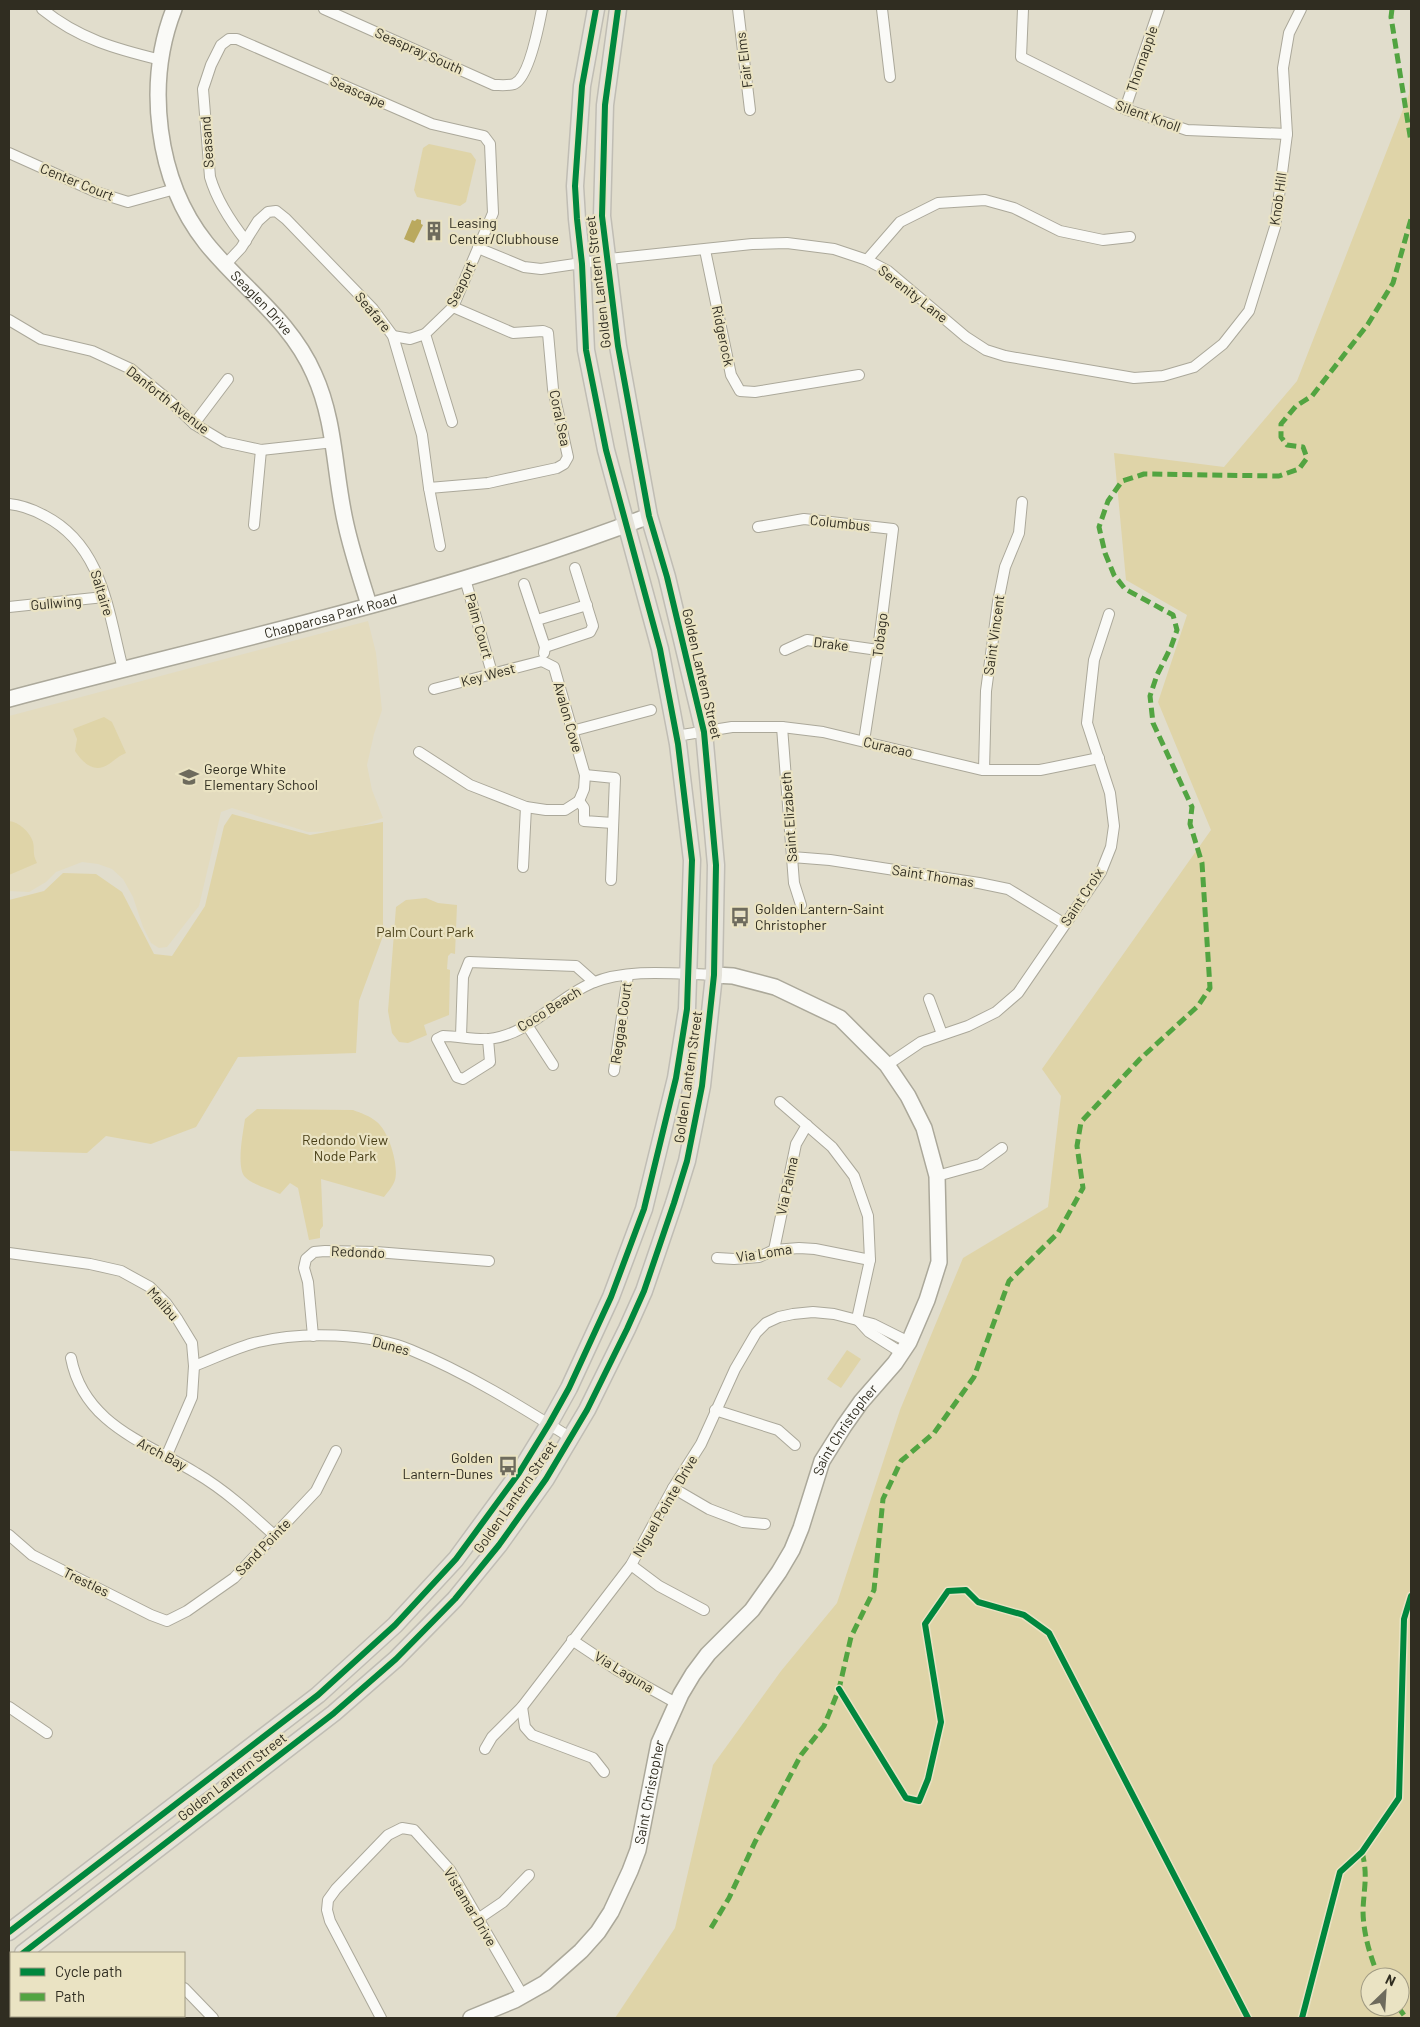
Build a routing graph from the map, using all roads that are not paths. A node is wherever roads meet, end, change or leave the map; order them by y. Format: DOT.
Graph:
graph roads {
  1 [pos="42,9"];
  2 [pos="174,9"];
  3 [pos="324,9"];
  4 [pos="542,9"];
  5 [pos="596,9"];
  6 [pos="618,9"];
  7 [pos="738,9"];
  8 [pos="882,9"];
  9 [pos="1023,9"];
  10 [pos="1159,9"];
  11 [pos="1301,9"];
  12 [pos="228,39"];
  13 [pos="161,60"];
  14 [pos="890,77"];
  15 [pos="1125,109"];
  16 [pos="750,110"];
  17 [pos="1286,134"];
  18 [pos="488,139"];
  19 [pos="9,153"];
  20 [pos="175,189"];
  21 [pos="1130,237"];
  22 [pos="246,241"];
  23 [pos="478,248"];
  24 [pos="705,250"];
  25 [pos="608,259"];
  26 [pos="867,260"];
  27 [pos="226,264"];
  28 [pos="582,264"];
  29 [pos="453,307"];
  30 [pos="9,320"];
  31 [pos="425,334"];
  32 [pos="393,336"];
  33 [pos="1194,366"];
  34 [pos="860,375"];
  35 [pos="228,379"];
  36 [pos="452,422"];
  37 [pos="194,424"];
  38 [pos="334,442"];
  39 [pos="261,450"];
  40 [pos="428,488"];
  41 [pos="1022,502"];
  42 [pos="9,504"];
  43 [pos="649,516"];
  44 [pos="254,525"];
  45 [pos="625,525"];
  46 [pos="758,527"];
  47 [pos="893,529"];
  48 [pos="440,546"];
  49 [pos="575,568"];
  50 [pos="465,579"];
  51 [pos="524,584"];
  52 [pos="104,597"];
  53 [pos="369,605"];
  54 [pos="586,605"];
  55 [pos="9,607"];
  56 [pos="1109,614"];
  57 [pos="537,620"];
  58 [pos="545,647"];
  59 [pos="785,650"];
  60 [pos="878,650"];
  61 [pos="542,661"];
  62 [pos="123,669"];
  63 [pos="492,673"];
  64 [pos="434,689"];
  65 [pos="9,699"];
  66 [pos="651,710"];
  67 [pos="782,728"];
  68 [pos="572,731"];
  69 [pos="704,732"];
  70 [pos="676,736"];
  71 [pos="864,741"];
  72 [pos="419,752"];
  73 [pos="1099,758"];
  74 [pos="984,770"];
  75 [pos="585,775"];
  76 [pos="579,801"];
  77 [pos="526,807"];
  78 [pos="613,823"];
  79 [pos="792,857"];
  80 [pos="523,867"];
  81 [pos="611,880"];
  82 [pos="801,905"];
  83 [pos="1065,924"];
  84 [pos="689,974"];
  85 [pos="628,975"];
  86 [pos="714,975"];
  87 [pos="594,982"];
  88 [pos="929,999"];
  89 [pos="526,1026"];
  90 [pos="942,1034"];
  91 [pos="461,1036"];
  92 [pos="488,1039"];
  93 [pos="553,1065"];
  94 [pos="887,1065"];
  95 [pos="614,1071"];
  96 [pos="780,1102"];
  97 [pos="807,1125"];
  98 [pos="1002,1148"];
  99 [pos="937,1176"];
  100 [pos="774,1250"];
  101 [pos="9,1253"];
  102 [pos="717,1258"];
  103 [pos="870,1260"];
  104 [pos="490,1261"];
  105 [pos="857,1319"];
  106 [pos="313,1336"];
  107 [pos="906,1348"];
  108 [pos="71,1358"];
  109 [pos="194,1366"];
  110 [pos="715,1410"];
  111 [pos="549,1424"];
  112 [pos="571,1438"];
  113 [pos="795,1445"];
  114 [pos="336,1451"];
  115 [pos="166,1457"];
  116 [pos="673,1488"];
  117 [pos="765,1524"];
  118 [pos="274,1535"];
  119 [pos="9,1536"];
  120 [pos="631,1565"];
  121 [pos="704,1610"];
  122 [pos="167,1621"];
  123 [pos="572,1640"];
  124 [pos="676,1704"];
  125 [pos="9,1707"];
  126 [pos="522,1707"];
  127 [pos="47,1733"];
  128 [pos="485,1749"];
  129 [pos="604,1772"];
  130 [pos="529,1876"];
  131 [pos="478,1919"];
  132 [pos="9,1932"];
  133 [pos="24,1952"];
  134 [pos="185,1989"];
  135 [pos="523,1996"];
  136 [pos="213,2018"];
  137 [pos="381,2018"];
  138 [pos="471,2018"];
  1 -- 13 [label="street"];
  2 -- 13 [label="street, Seaglen Drive"];
  3 -- 4 [label="street, Seaspray South"];
  5 -- 28 [label="main road, Golden Lantern Street"];
  6 -- 25 [label="main road, Golden Lantern Street"];
  7 -- 16 [label="street, Fair Elms"];
  8 -- 14 [label="street"];
  9 -- 15 [label="street, Silent Knoll"];
  10 -- 15 [label="street, Thornapple"];
  11 -- 17 [label="street, Knob Hill"];
  12 -- 18 [label="street, Seascape"];
  12 -- 22 [label="street, Seasand"];
  13 -- 20 [label="street, Seaglen Drive"];
  15 -- 17 [label="street, Silent Knoll"];
  17 -- 33 [label="street, Knob Hill"];
  18 -- 23 [label="street, Seaport"];
  19 -- 20 [label="street, Center Court"];
  20 -- 27 [label="street, Seaglen Drive"];
  21 -- 26 [label="street"];
  22 -- 27 [label="street, Seafare"];
  22 -- 32 [label="street, Seafare"];
  23 -- 28 [label="street, Serenity Lane"];
  23 -- 29 [label="street, Seaport"];
  24 -- 25 [label="street, Serenity Lane"];
  24 -- 26 [label="street, Serenity Lane"];
  24 -- 34 [label="street, Ridgerock"];
  25 -- 28 [label="street, Serenity Lane"];
  25 -- 43 [label="main road, Golden Lantern Street"];
  26 -- 33 [label="street, Serenity Lane"];
  27 -- 38 [label="street, Seaglen Drive"];
  28 -- 45 [label="main road, Golden Lantern Street"];
  29 -- 31 [label="street, Seaport"];
  29 -- 40 [label="street, Coral Sea"];
  30 -- 37 [label="street, Danforth Avenue"];
  31 -- 32 [label="street"];
  31 -- 36 [label="street"];
  32 -- 40 [label="street, Seafare"];
  35 -- 37 [label="street"];
  37 -- 39 [label="street, Danforth Avenue"];
  38 -- 39 [label="street, Danforth Avenue"];
  38 -- 53 [label="street, Seaglen Drive"];
  39 -- 44 [label="street"];
  40 -- 48 [label="street, Seafare"];
  41 -- 74 [label="street, Saint Vincent"];
  42 -- 52 [label="street, Saltaire"];
  43 -- 45 [label="street, Chapparosa Park Road"];
  43 -- 69 [label="main road, Golden Lantern Street"];
  45 -- 50 [label="street, Chapparosa Park Road"];
  45 -- 70 [label="main road, Golden Lantern Street"];
  46 -- 47 [label="street, Columbus"];
  47 -- 60 [label="street, Tobago"];
  49 -- 54 [label="street"];
  50 -- 53 [label="street, Chapparosa Park Road"];
  50 -- 63 [label="street, Palm Court"];
  51 -- 57 [label="street"];
  52 -- 55 [label="street, Gullwing"];
  52 -- 62 [label="street, Saltaire"];
  53 -- 62 [label="street, Chapparosa Park Road"];
  54 -- 57 [label="street"];
  54 -- 58 [label="street"];
  56 -- 73 [label="street, Saint Croix"];
  57 -- 58 [label="street"];
  58 -- 61 [label="street"];
  59 -- 60 [label="street, Drake"];
  60 -- 71 [label="street, Tobago"];
  61 -- 63 [label="street, Key West"];
  61 -- 68 [label="street, Avalon Cove"];
  62 -- 65 [label="street, Chapparosa Park Road"];
  63 -- 64 [label="street, Key West"];
  66 -- 68 [label="street"];
  67 -- 69 [label="street, Curacao"];
  67 -- 71 [label="street, Curacao"];
  67 -- 79 [label="street, Saint Elizabeth"];
  68 -- 75 [label="street, Avalon Cove"];
  69 -- 70 [label="street, Curacao"];
  69 -- 86 [label="main road, Golden Lantern Street"];
  70 -- 84 [label="main road, Golden Lantern Street"];
  71 -- 74 [label="street, Curacao"];
  72 -- 77 [label="street"];
  73 -- 74 [label="street, Curacao"];
  73 -- 83 [label="street, Saint Croix"];
  75 -- 76 [label="street, Avalon Cove"];
  75 -- 78 [label="street"];
  76 -- 77 [label="street"];
  76 -- 78 [label="street"];
  77 -- 80 [label="street"];
  78 -- 81 [label="street"];
  79 -- 82 [label="street, Saint Elizabeth"];
  79 -- 83 [label="street, Saint Thomas"];
  83 -- 90 [label="street, Saint Croix"];
  84 -- 85 [label="street, Saint Christopher"];
  84 -- 86 [label="street, Saint Christopher"];
  84 -- 111 [label="main road, Golden Lantern Street"];
  85 -- 87 [label="street, Saint Christopher"];
  85 -- 95 [label="street, Reggae Court"];
  86 -- 94 [label="street, Saint Christopher"];
  86 -- 112 [label="main road, Golden Lantern Street"];
  87 -- 89 [label="street, Coco Beach"];
  87 -- 91 [label="street"];
  88 -- 90 [label="street"];
  89 -- 92 [label="street, Coco Beach"];
  89 -- 93 [label="street"];
  90 -- 94 [label="street, Saint Croix"];
  91 -- 92 [label="street, Coco Beach"];
  91 -- 92 [label="street, Coco Beach"];
  94 -- 99 [label="street, Saint Christopher"];
  96 -- 97 [label="street"];
  97 -- 100 [label="street, Via Palma"];
  97 -- 103 [label="street"];
  98 -- 99 [label="street"];
  99 -- 107 [label="street, Saint Christopher"];
  100 -- 102 [label="street, Via Loma"];
  100 -- 103 [label="street, Via Loma"];
  101 -- 109 [label="street, Malibu"];
  103 -- 105 [label="street"];
  104 -- 106 [label="street, Redondo"];
  105 -- 107 [label="street"];
  105 -- 110 [label="street, Niguel Pointe Drive"];
  106 -- 109 [label="street, Dunes"];
  106 -- 111 [label="street, Dunes"];
  107 -- 124 [label="street, Saint Christopher"];
  108 -- 115 [label="street, Arch Bay"];
  109 -- 115 [label="street, Malibu"];
  110 -- 113 [label="street"];
  110 -- 116 [label="street, Niguel Pointe Drive"];
  111 -- 112 [label="street, Dunes"];
  111 -- 132 [label="main road, Golden Lantern Street"];
  112 -- 133 [label="main road, Golden Lantern Street"];
  114 -- 118 [label="street, Sand Pointe"];
  115 -- 118 [label="street, Arch Bay"];
  116 -- 117 [label="street"];
  116 -- 120 [label="street, Niguel Pointe Drive"];
  118 -- 122 [label="street, Sand Pointe"];
  119 -- 122 [label="street, Trestles"];
  120 -- 121 [label="street"];
  120 -- 123 [label="street, Niguel Pointe Drive"];
  123 -- 124 [label="street, Via Laguna"];
  123 -- 126 [label="street, Niguel Pointe Drive"];
  124 -- 135 [label="street, Saint Christopher"];
  125 -- 127 [label="street"];
  126 -- 128 [label="street, Niguel Pointe Drive"];
  126 -- 129 [label="street"];
  130 -- 131 [label="street"];
  131 -- 135 [label="street, Vistamar Drive"];
  131 -- 137 [label="street, Vistamar Drive"];
  134 -- 136 [label="street"];
  135 -- 138 [label="street, Saint Christopher"];
}
